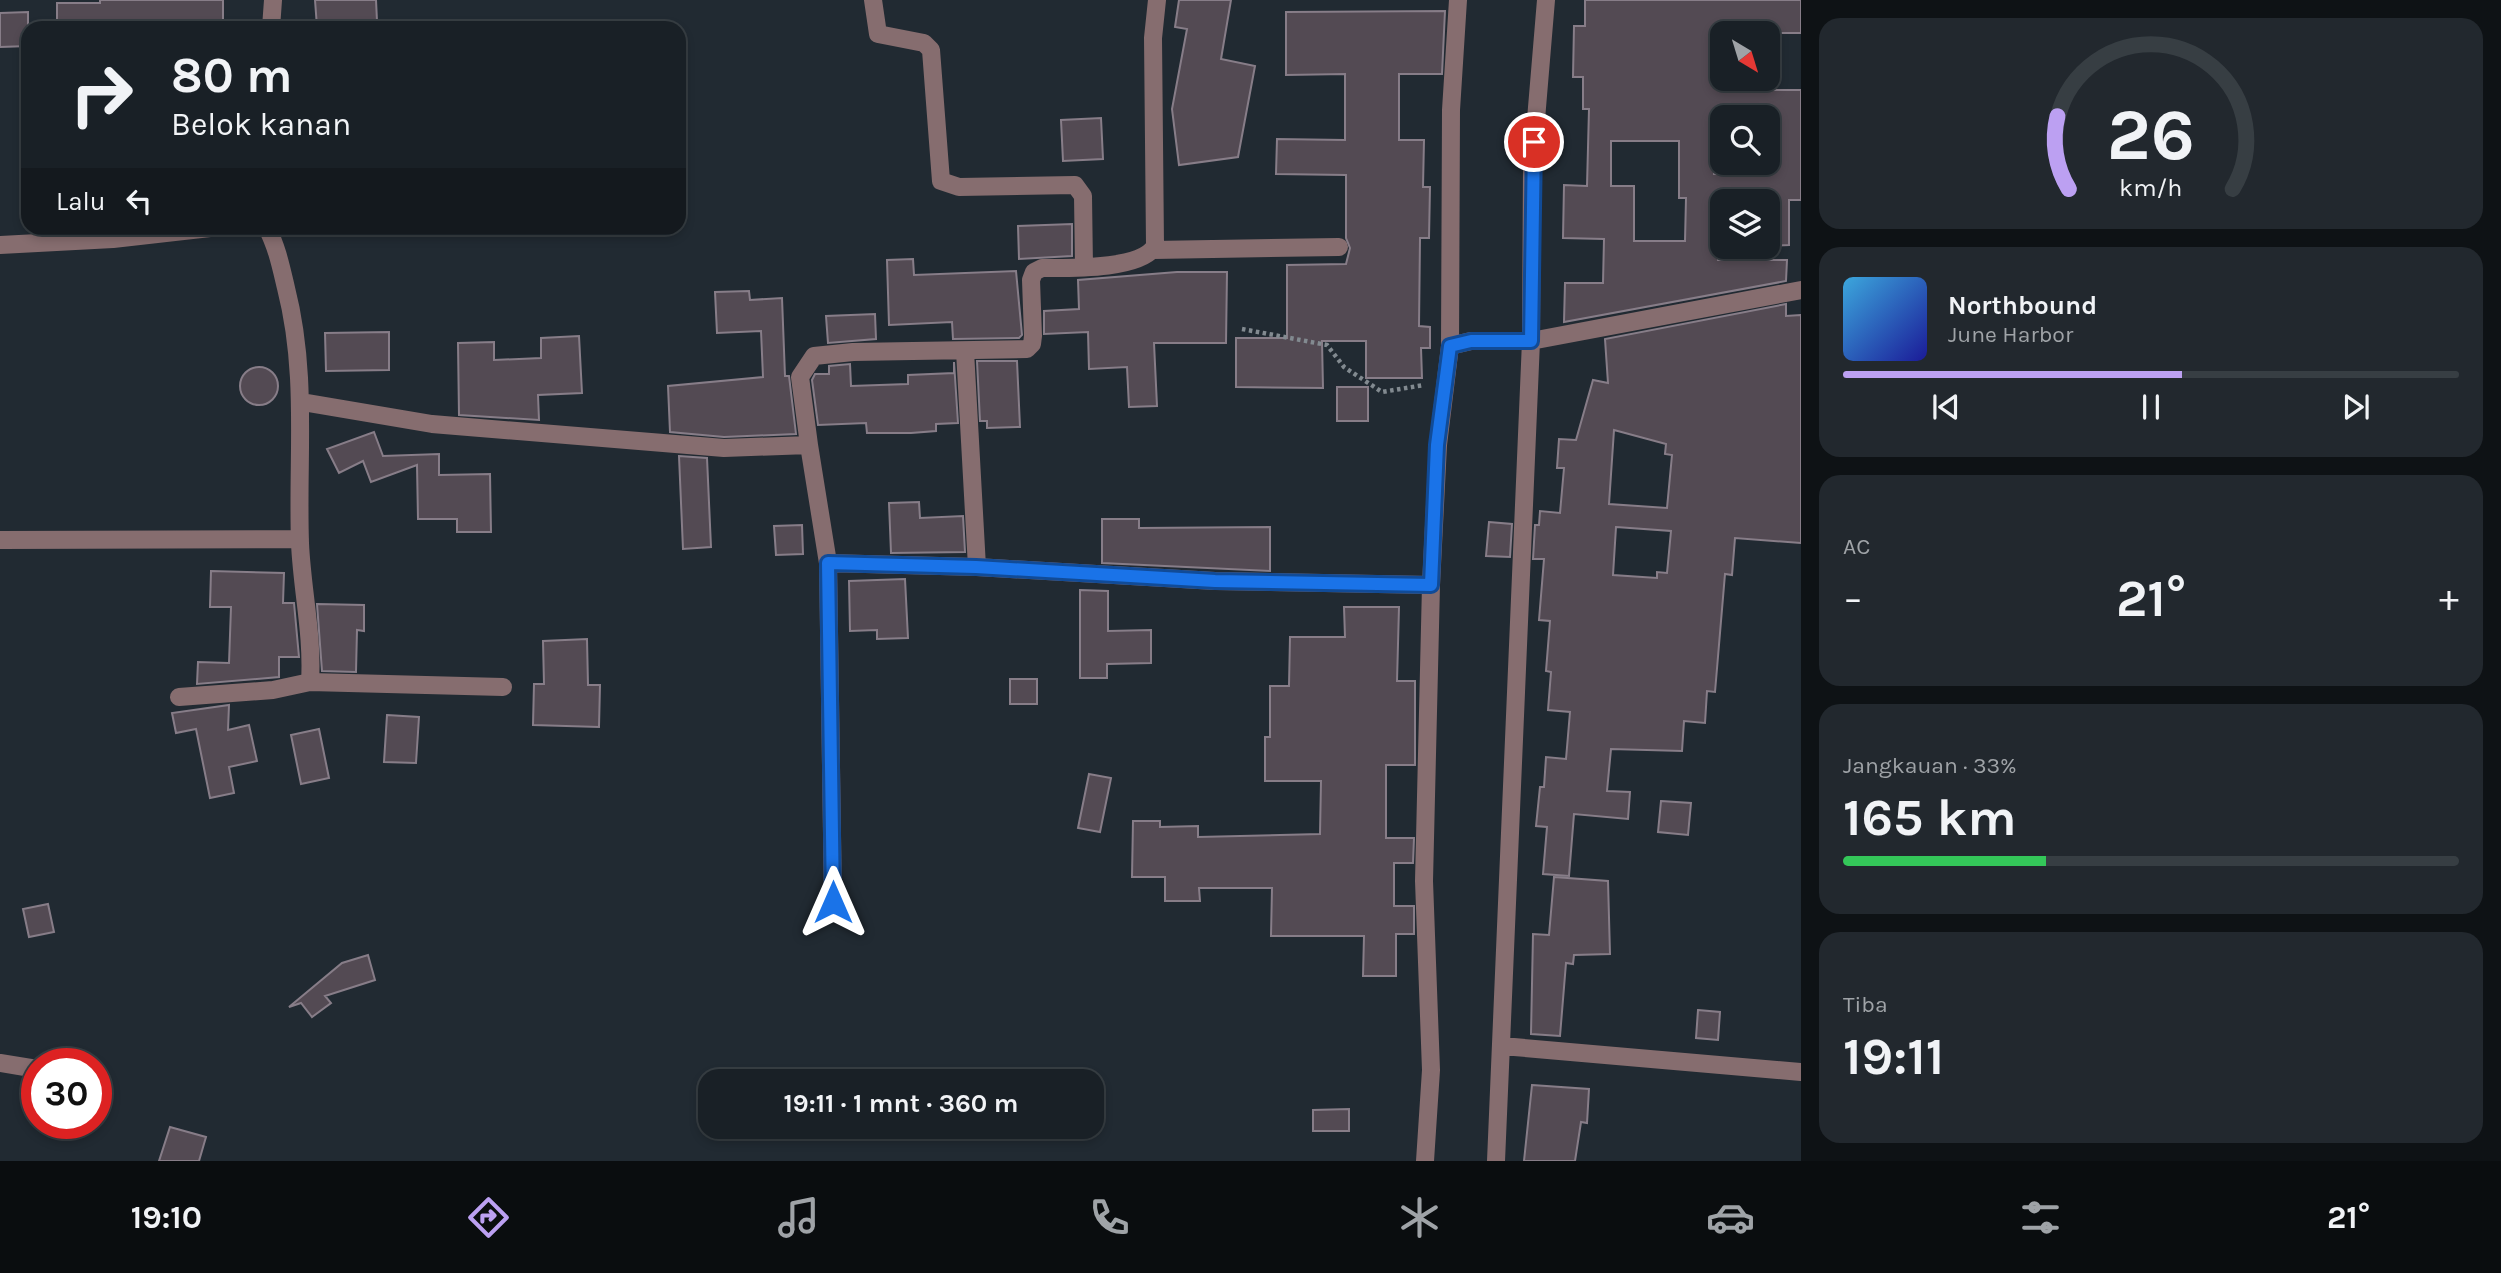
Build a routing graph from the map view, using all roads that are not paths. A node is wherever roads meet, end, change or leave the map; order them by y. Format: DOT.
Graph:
graph roads {
  1 [pos="273,0"];
  2 [pos="873,0"];
  3 [pos="1157,0"];
  4 [pos="1458,0"];
  5 [pos="1546,0"];
  6 [pos="272,21"];
  7 [pos="148,235"];
  8 [pos="271,235"];
  9 [pos="0,245"];
  10 [pos="1339,247"];
  11 [pos="1153,250"];
  12 [pos="1084,267"];
  13 [pos="1801,290"];
  14 [pos="1526,341"];
  15 [pos="1450,346"];
  16 [pos="965,351"];
  17 [pos="302,402"];
  18 [pos="809,445"];
  19 [pos="300,539"];
  20 [pos="0,540"];
  21 [pos="828,563"];
  22 [pos="976,567"];
  23 [pos="1431,585"];
  24 [pos="310,682"];
  25 [pos="503,687"];
  26 [pos="178,697"];
  27 [pos="833,902"];
  28 [pos="1503,1046"];
  29 [pos="0,1063"];
  30 [pos="21,1066"];
  31 [pos="1801,1072"];
  32 [pos="1425,1161"];
  33 [pos="1496,1161"];
  1 -- 6 [label="street"];
  2 -- 12 [label="street"];
  3 -- 11 [label="street"];
  4 -- 15 [label="street"];
  5 -- 14 [label="street"];
  7 -- 9 [label="street"];
  8 -- 17 [label="street"];
  10 -- 11 [label="street"];
  11 -- 12 [label="street"];
  12 -- 16 [label="street"];
  13 -- 14 [label="street"];
  14 -- 15 [label="street"];
  14 -- 28 [label="street"];
  15 -- 23 [label="street"];
  16 -- 18 [label="street"];
  16 -- 22 [label="street"];
  17 -- 18 [label="street"];
  17 -- 19 [label="street"];
  18 -- 21 [label="street"];
  19 -- 20 [label="street"];
  19 -- 24 [label="street"];
  21 -- 22 [label="street"];
  21 -- 27 [label="street"];
  22 -- 23 [label="street"];
  23 -- 32 [label="street"];
  24 -- 25 [label="street"];
  24 -- 26 [label="street"];
  28 -- 31 [label="street"];
  28 -- 33 [label="street"];
  29 -- 30 [label="street"];
}
